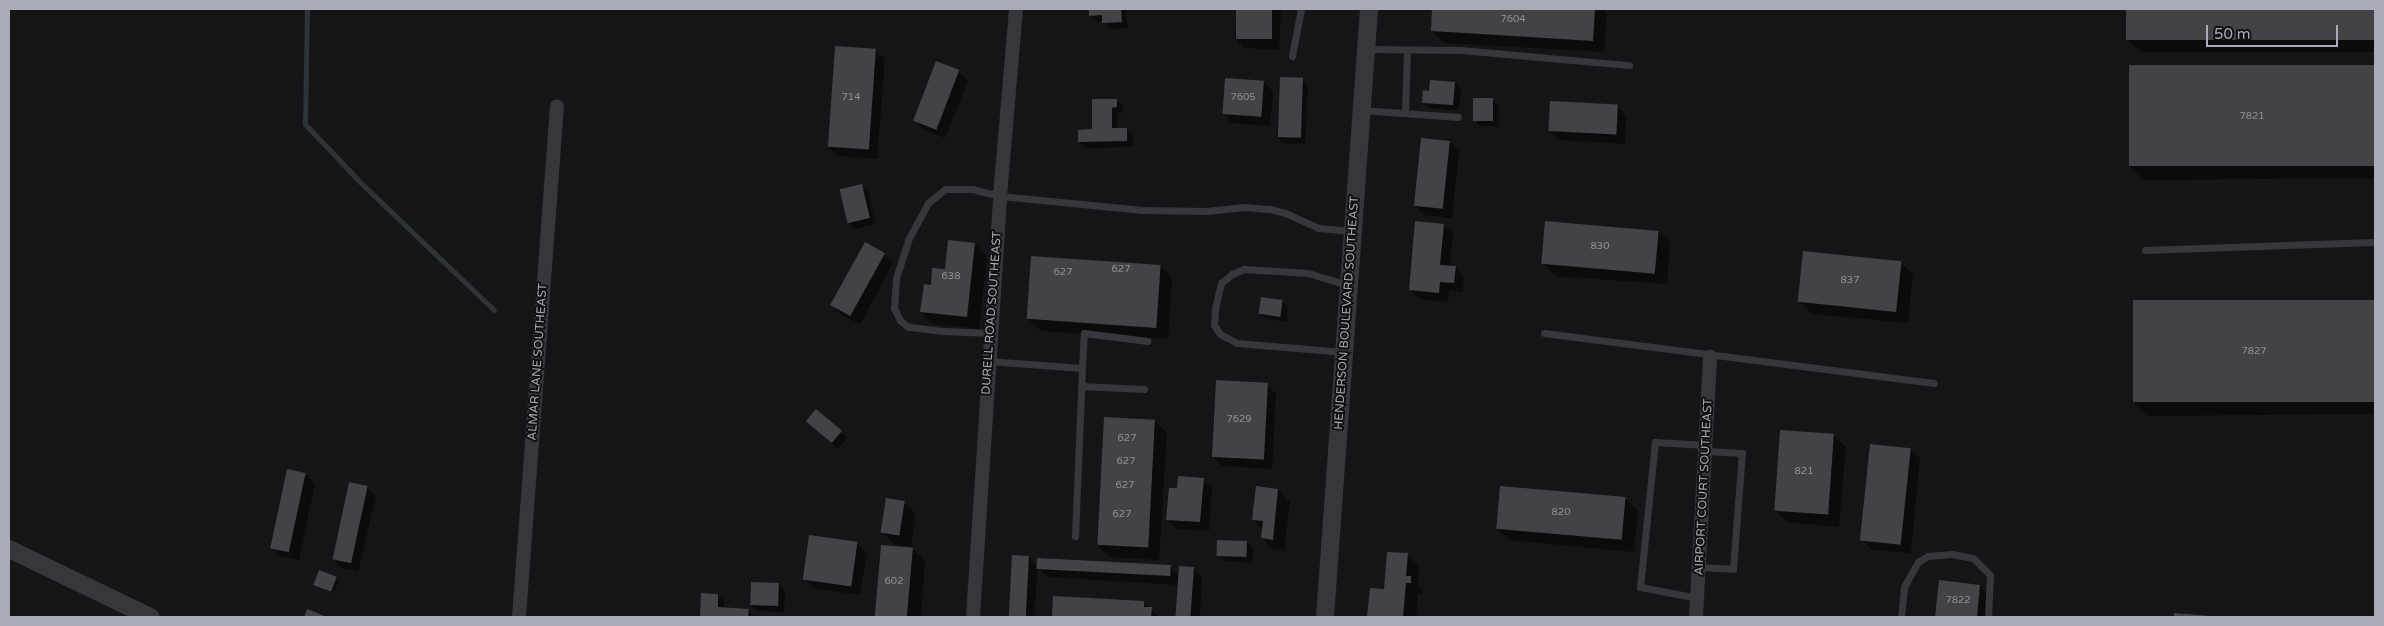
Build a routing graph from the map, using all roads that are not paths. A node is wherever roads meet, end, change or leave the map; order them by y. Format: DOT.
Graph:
graph roads {
  1 [pos="1016,9"];
  2 [pos="1301,9"];
  3 [pos="1369,9"];
  4 [pos="1366,50"];
  5 [pos="1407,50"];
  6 [pos="1292,56"];
  7 [pos="1629,65"];
  8 [pos="558,106"];
  9 [pos="1362,110"];
  10 [pos="1405,113"];
  11 [pos="1458,117"];
  12 [pos="1000,196"];
  13 [pos="1353,231"];
  14 [pos="2375,242"];
  15 [pos="2145,250"];
  16 [pos="1348,285"];
  17 [pos="991,333"];
  18 [pos="1544,334"];
  19 [pos="1147,341"];
  20 [pos="1344,352"];
  21 [pos="1710,356"];
  22 [pos="989,361"];
  23 [pos="1082,368"];
  24 [pos="1934,383"];
  25 [pos="1081,386"];
  26 [pos="1144,389"];
  27 [pos="1706,448"];
  28 [pos="1075,536"];
  29 [pos="9,550"];
  30 [pos="1699,567"];
  31 [pos="1698,598"];
  32 [pos="150,617"];
  33 [pos="519,617"];
  34 [pos="973,617"];
  35 [pos="1325,617"];
  36 [pos="1696,617"];
  37 [pos="1901,617"];
  38 [pos="1988,617"];
  1 -- 12 [label="street, DURELL ROAD SOUTHEAST"];
  2 -- 6 [label="lane"];
  3 -- 4 [label="street, HENDERSON BOULEVARD SOUTHEAST"];
  4 -- 5 [label="lane"];
  4 -- 9 [label="street, HENDERSON BOULEVARD SOUTHEAST"];
  5 -- 7 [label="lane"];
  5 -- 10 [label="lane"];
  8 -- 33 [label="street, ALMAR LANE SOUTHEAST"];
  9 -- 10 [label="lane"];
  9 -- 13 [label="street, HENDERSON BOULEVARD SOUTHEAST"];
  10 -- 11 [label="lane"];
  12 -- 13 [label="lane"];
  12 -- 17 [label="street, DURELL ROAD SOUTHEAST"];
  12 -- 17 [label="lane"];
  13 -- 16 [label="street, HENDERSON BOULEVARD SOUTHEAST"];
  14 -- 15 [label="lane"];
  16 -- 20 [label="street, HENDERSON BOULEVARD SOUTHEAST"];
  16 -- 20 [label="lane"];
  17 -- 22 [label="street, DURELL ROAD SOUTHEAST"];
  18 -- 21 [label="lane"];
  19 -- 23 [label="lane"];
  20 -- 35 [label="street, HENDERSON BOULEVARD SOUTHEAST"];
  21 -- 24 [label="lane"];
  21 -- 27 [label="street, AIRPORT COURT SOUTHEAST"];
  22 -- 23 [label="lane"];
  22 -- 34 [label="street, DURELL ROAD SOUTHEAST"];
  23 -- 25 [label="lane"];
  25 -- 26 [label="lane"];
  25 -- 28 [label="lane"];
  27 -- 30 [label="street, AIRPORT COURT SOUTHEAST"];
  27 -- 30 [label="lane"];
  27 -- 31 [label="lane"];
  29 -- 32 [label="street"];
  30 -- 31 [label="street, AIRPORT COURT SOUTHEAST"];
  31 -- 36 [label="street, AIRPORT COURT SOUTHEAST"];
  37 -- 38 [label="lane"];
}
